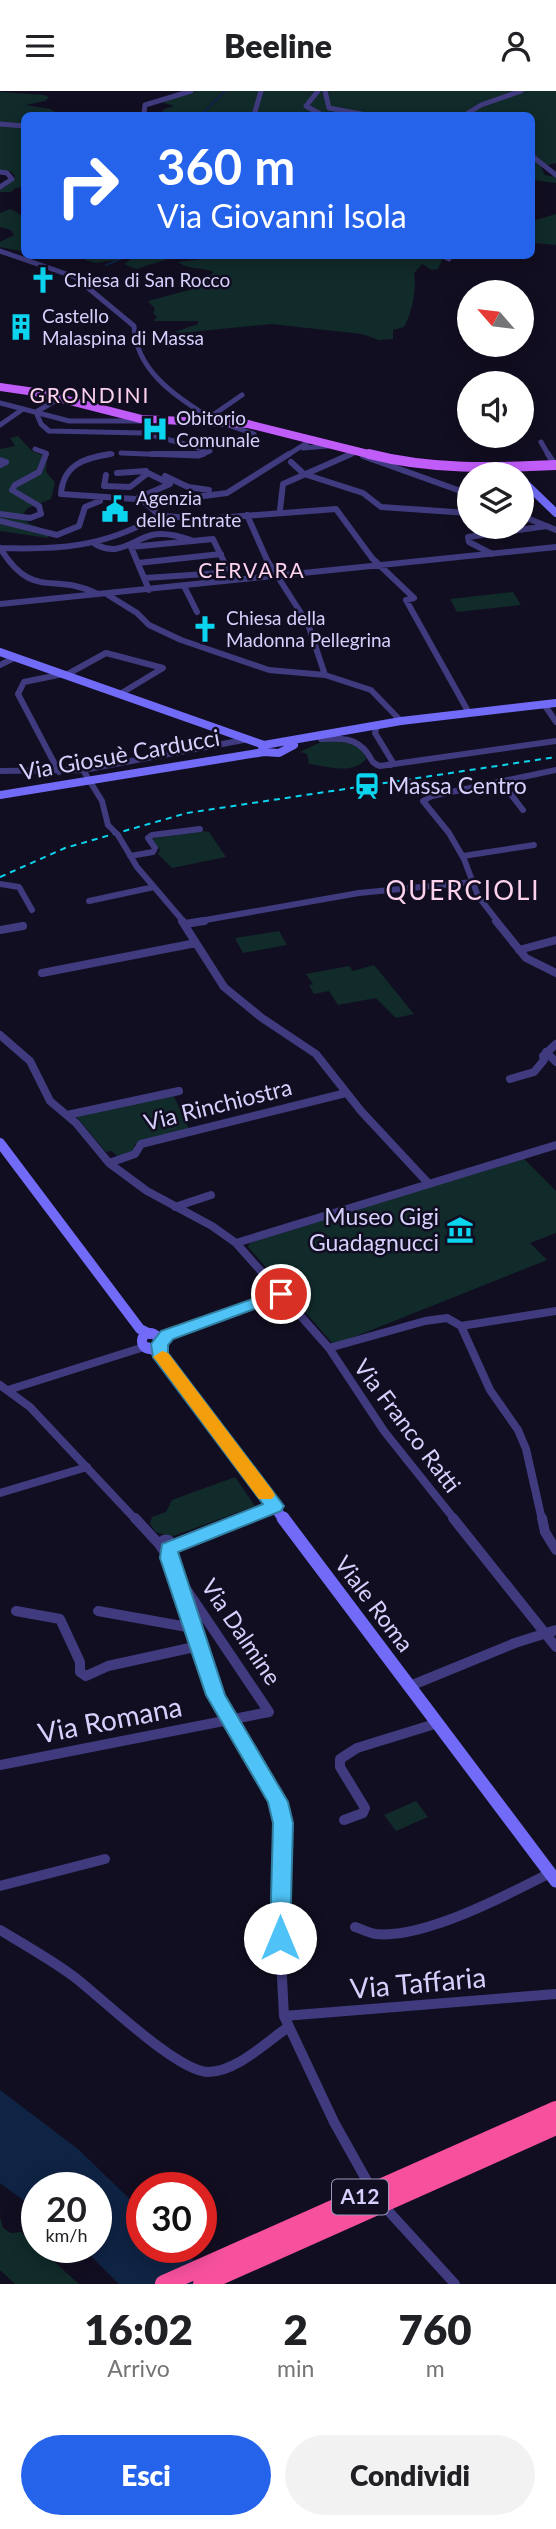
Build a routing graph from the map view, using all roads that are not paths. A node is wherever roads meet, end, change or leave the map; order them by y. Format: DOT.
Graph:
graph roads {
  1 [pos="191,91"];
  2 [pos="261,91"];
  3 [pos="317,91"];
  4 [pos="326,91"];
  5 [pos="522,91"];
  6 [pos="144,112"];
  7 [pos="255,112"];
  8 [pos="314,112"];
  9 [pos="350,112"];
  10 [pos="468,112"];
  11 [pos="0,124"];
  12 [pos="21,126"];
  13 [pos="535,158"];
  14 [pos="0,172"];
  15 [pos="556,175"];
  16 [pos="0,187"];
  17 [pos="0,251"];
  18 [pos="21,259"];
  19 [pos="21,259"];
  20 [pos="0,387"];
  21 [pos="242,395"];
  22 [pos="60,398"];
  23 [pos="0,403"];
  24 [pos="23,409"];
  25 [pos="36,412"];
  26 [pos="123,419"];
  27 [pos="215,419"];
  28 [pos="0,425"];
  29 [pos="292,433"];
  30 [pos="254,434"];
  31 [pos="314,439"];
  32 [pos="541,442"];
  33 [pos="301,446"];
  34 [pos="336,446"];
  35 [pos="35,449"];
  36 [pos="121,453"];
  37 [pos="358,453"];
  38 [pos="112,454"];
  39 [pos="281,459"];
  40 [pos="291,462"];
  41 [pos="397,464"];
  42 [pos="555,465"];
  43 [pos="457,468"];
  44 [pos="534,468"];
  45 [pos="117,473"];
  46 [pos="148,473"];
  47 [pos="304,474"];
  48 [pos="106,475"];
  49 [pos="105,485"];
  50 [pos="457,489"];
  51 [pos="534,490"];
  52 [pos="140,498"];
  53 [pos="552,504"];
  54 [pos="280,509"];
  55 [pos="457,512"];
  56 [pos="556,513"];
  57 [pos="0,515"];
  58 [pos="247,515"];
  59 [pos="158,516"];
  60 [pos="0,521"];
  61 [pos="534,521"];
  62 [pos="547,526"];
  63 [pos="556,530"];
  64 [pos="95,544"];
  65 [pos="131,547"];
  66 [pos="556,547"];
  67 [pos="0,548"];
  68 [pos="221,554"];
  69 [pos="492,554"];
  70 [pos="138,563"];
  71 [pos="381,567"];
  72 [pos="221,573"];
  73 [pos="277,577"];
  74 [pos="145,578"];
  75 [pos="226,582"];
  76 [pos="184,586"];
  77 [pos="149,590"];
  78 [pos="102,594"];
  79 [pos="0,604"];
  80 [pos="197,613"];
  81 [pos="0,652"];
  82 [pos="16,657"];
  83 [pos="0,665"];
  84 [pos="65,674"];
  85 [pos="325,674"];
  86 [pos="120,694"];
  87 [pos="556,703"];
  88 [pos="544,704"];
  89 [pos="469,713"];
  90 [pos="401,721"];
  91 [pos="556,722"];
  92 [pos="377,725"];
  93 [pos="326,735"];
  94 [pos="249,739"];
  95 [pos="556,741"];
  96 [pos="264,749"];
  97 [pos="391,765"];
  98 [pos="83,770"];
  99 [pos="556,770"];
  100 [pos="0,771"];
  101 [pos="59,772"];
  102 [pos="90,780"];
  103 [pos="502,783"];
  104 [pos="0,795"];
  105 [pos="523,810"];
  106 [pos="200,829"];
  107 [pos="534,845"];
  108 [pos="130,856"];
  109 [pos="463,856"];
  110 [pos="473,882"];
  111 [pos="0,884"];
  112 [pos="154,887"];
  113 [pos="89,901"];
  114 [pos="32,910"];
  115 [pos="185,923"];
  116 [pos="23,926"];
  117 [pos="0,930"];
  118 [pos="556,940"];
  119 [pos="196,943"];
  120 [pos="519,950"];
  121 [pos="43,972"];
  122 [pos="556,973"];
  123 [pos="0,1035"];
  124 [pos="556,1044"];
  125 [pos="547,1052"];
  126 [pos="556,1062"];
  127 [pos="510,1079"];
  128 [pos="179,1090"];
  129 [pos="345,1093"];
  130 [pos="67,1115"];
  131 [pos="0,1143"];
  132 [pos="556,1145"];
  133 [pos="109,1163"];
  134 [pos="429,1184"];
  135 [pos="211,1195"];
  136 [pos="175,1207"];
  137 [pos="236,1243"];
  138 [pos="281,1294"];
  139 [pos="556,1311"];
  140 [pos="461,1326"];
  141 [pos="150,1341"];
  142 [pos="329,1348"];
  143 [pos="4,1387"];
  144 [pos="87,1467"];
  145 [pos="0,1493"];
  146 [pos="275,1506"];
  147 [pos="167,1547"];
  148 [pos="556,1550"];
  149 [pos="177,1576"];
  150 [pos="16,1611"];
  151 [pos="98,1611"];
  152 [pos="193,1628"];
  153 [pos="556,1630"];
  154 [pos="545,1634"];
  155 [pos="199,1646"];
  156 [pos="556,1647"];
  157 [pos="410,1686"];
  158 [pos="230,1720"];
  159 [pos="438,1723"];
  160 [pos="0,1765"];
  161 [pos="344,1820"];
  162 [pos="106,1859"];
  163 [pos="553,1877"];
  164 [pos="0,1886"];
  165 [pos="355,1927"];
  166 [pos="0,1930"];
  167 [pos="556,1994"];
  168 [pos="285,2022"];
  169 [pos="556,2110"];
  170 [pos="556,2126"];
  171 [pos="163,2284"];
  172 [pos="202,2284"];
  173 [pos="455,2284"];
  1 -- 6 [label="street"];
  2 -- 7 [label="street"];
  3 -- 8 [label="street"];
  4 -- 9 [label="street"];
  5 -- 10 [label="street"];
  11 -- 12 [label="street"];
  13 -- 15 [label="street"];
  14 -- 16 [label="street"];
  17 -- 18 [label="street"];
  19 -- 27 [label="street"];
  20 -- 22 [label="main road"];
  21 -- 27 [label="street"];
  22 -- 25 [label="street"];
  22 -- 26 [label="main road"];
  23 -- 24 [label="street"];
  24 -- 25 [label="street"];
  24 -- 28 [label="street"];
  25 -- 26 [label="street"];
  25 -- 36 [label="street"];
  26 -- 27 [label="main road"];
  27 -- 29 [label="main road"];
  27 -- 30 [label="street"];
  29 -- 31 [label="main road"];
  29 -- 33 [label="street"];
  31 -- 33 [label="street"];
  31 -- 34 [label="main road"];
  32 -- 42 [label="street"];
  33 -- 34 [label="street"];
  33 -- 39 [label="street"];
  34 -- 37 [label="main road"];
  35 -- 57 [label="street"];
  37 -- 41 [label="main road"];
  37 -- 47 [label="street"];
  38 -- 52 [label="street"];
  39 -- 46 [label="street"];
  39 -- 52 [label="street"];
  40 -- 47 [label="street"];
  41 -- 43 [label="main road"];
  41 -- 50 [label="street"];
  42 -- 44 [label="main road"];
  45 -- 46 [label="street"];
  46 -- 49 [label="street"];
  46 -- 49 [label="street"];
  46 -- 52 [label="street"];
  47 -- 54 [label="street"];
  47 -- 55 [label="street"];
  48 -- 49 [label="street"];
  49 -- 52 [label="street"];
  51 -- 53 [label="main road"];
  52 -- 59 [label="street"];
  52 -- 60 [label="street"];
  53 -- 56 [label="main road"];
  54 -- 58 [label="street"];
  54 -- 71 [label="street"];
  58 -- 59 [label="street"];
  58 -- 73 [label="street"];
  59 -- 64 [label="street"];
  61 -- 62 [label="street"];
  62 -- 63 [label="street"];
  62 -- 69 [label="street"];
  64 -- 65 [label="street"];
  64 -- 67 [label="street"];
  65 -- 68 [label="street"];
  65 -- 70 [label="street"];
  66 -- 69 [label="street"];
  67 -- 78 [label="street"];
  68 -- 70 [label="street"];
  68 -- 72 [label="street"];
  69 -- 71 [label="street"];
  70 -- 74 [label="street"];
  71 -- 73 [label="street"];
  71 -- 89 [label="street"];
  72 -- 74 [label="street"];
  72 -- 75 [label="street"];
  73 -- 75 [label="street"];
  73 -- 85 [label="street"];
  74 -- 77 [label="street"];
  75 -- 76 [label="street"];
  76 -- 77 [label="street"];
  76 -- 80 [label="street"];
  77 -- 78 [label="street"];
  78 -- 79 [label="street"];
  78 -- 85 [label="street"];
  81 -- 82 [label="main road"];
  82 -- 83 [label="street"];
  82 -- 84 [label="main road"];
  84 -- 86 [label="main road"];
  84 -- 86 [label="street"];
  84 -- 101 [label="street"];
  85 -- 90 [label="street"];
  86 -- 94 [label="main road"];
  87 -- 88 [label="main road"];
  88 -- 89 [label="main road"];
  88 -- 91 [label="street"];
  89 -- 90 [label="main road"];
  90 -- 92 [label="main road"];
  92 -- 93 [label="main road"];
  92 -- 97 [label="street"];
  93 -- 96 [label="main road, Via Giosuè Carducci"];
  93 -- 97 [label="street"];
  94 -- 96 [label="main road"];
  94 -- 98 [label="street"];
  95 -- 97 [label="street"];
  96 -- 102 [label="main road, Via Giosuè Carducci"];
  98 -- 101 [label="street"];
  98 -- 102 [label="street, Via Rinchiostra"];
  99 -- 103 [label="street"];
  100 -- 101 [label="street"];
  102 -- 104 [label="main road, Via Giosuè Carducci"];
  102 -- 108 [label="street, Via Rinchiostra, bridge"];
  103 -- 105 [label="street"];
  103 -- 109 [label="street"];
  106 -- 108 [label="street"];
  107 -- 109 [label="street"];
  108 -- 112 [label="street, Via Rinchiostra"];
  109 -- 110 [label="street"];
  110 -- 115 [label="street"];
  110 -- 120 [label="street"];
  111 -- 114 [label="street"];
  112 -- 113 [label="street"];
  112 -- 115 [label="street, Via Rinchiostra"];
  115 -- 119 [label="street, Via Rinchiostra"];
  116 -- 117 [label="street"];
  118 -- 120 [label="street"];
  119 -- 121 [label="street"];
  119 -- 129 [label="street, Via Rinchiostra"];
  120 -- 122 [label="street"];
  123 -- 130 [label="street, Via Franco Ratti"];
  124 -- 125 [label="street"];
  125 -- 126 [label="street"];
  125 -- 127 [label="street"];
  128 -- 130 [label="street"];
  129 -- 133 [label="street, Via Rinchiostra"];
  129 -- 134 [label="street, Via Rinchiostra"];
  130 -- 133 [label="street, Via Franco Ratti"];
  131 -- 141 [label="main road, Viale Roma"];
  132 -- 134 [label="street"];
  133 -- 136 [label="street, Via Franco Ratti"];
  134 -- 137 [label="street"];
  135 -- 136 [label="street"];
  136 -- 137 [label="street, Via Franco Ratti"];
  137 -- 138 [label="street, Via Franco Ratti"];
  138 -- 141 [label="street"];
  138 -- 142 [label="street, Via Franco Ratti"];
  139 -- 140 [label="street"];
  140 -- 142 [label="street"];
  140 -- 148 [label="street"];
  141 -- 143 [label="street"];
  141 -- 146 [label="main road, Viale Roma"];
  142 -- 154 [label="street, Via Franco Ratti"];
  143 -- 144 [label="street"];
  144 -- 145 [label="street"];
  144 -- 147 [label="street"];
  146 -- 147 [label="street"];
  146 -- 157 [label="main road, Viale Roma"];
  147 -- 149 [label="street"];
  149 -- 152 [label="street"];
  149 -- 158 [label="street, Via Dalmine"];
  150 -- 155 [label="street"];
  151 -- 152 [label="street"];
  152 -- 155 [label="street"];
  153 -- 154 [label="street"];
  154 -- 156 [label="street, Via Franco Ratti"];
  154 -- 157 [label="street"];
  155 -- 158 [label="street"];
  157 -- 159 [label="main road, Viale Roma"];
  158 -- 160 [label="street, Via Romana"];
  158 -- 168 [label="street"];
  159 -- 161 [label="street"];
  159 -- 163 [label="main road, Viale Roma"];
  162 -- 164 [label="street"];
  163 -- 165 [label="street"];
  166 -- 168 [label="street"];
  167 -- 168 [label="street, Via Taffaria"];
  168 -- 173 [label="street"];
  169 -- 171 [label="highway, A12, bridge"];
  170 -- 172 [label="highway, A12, bridge"];
}
